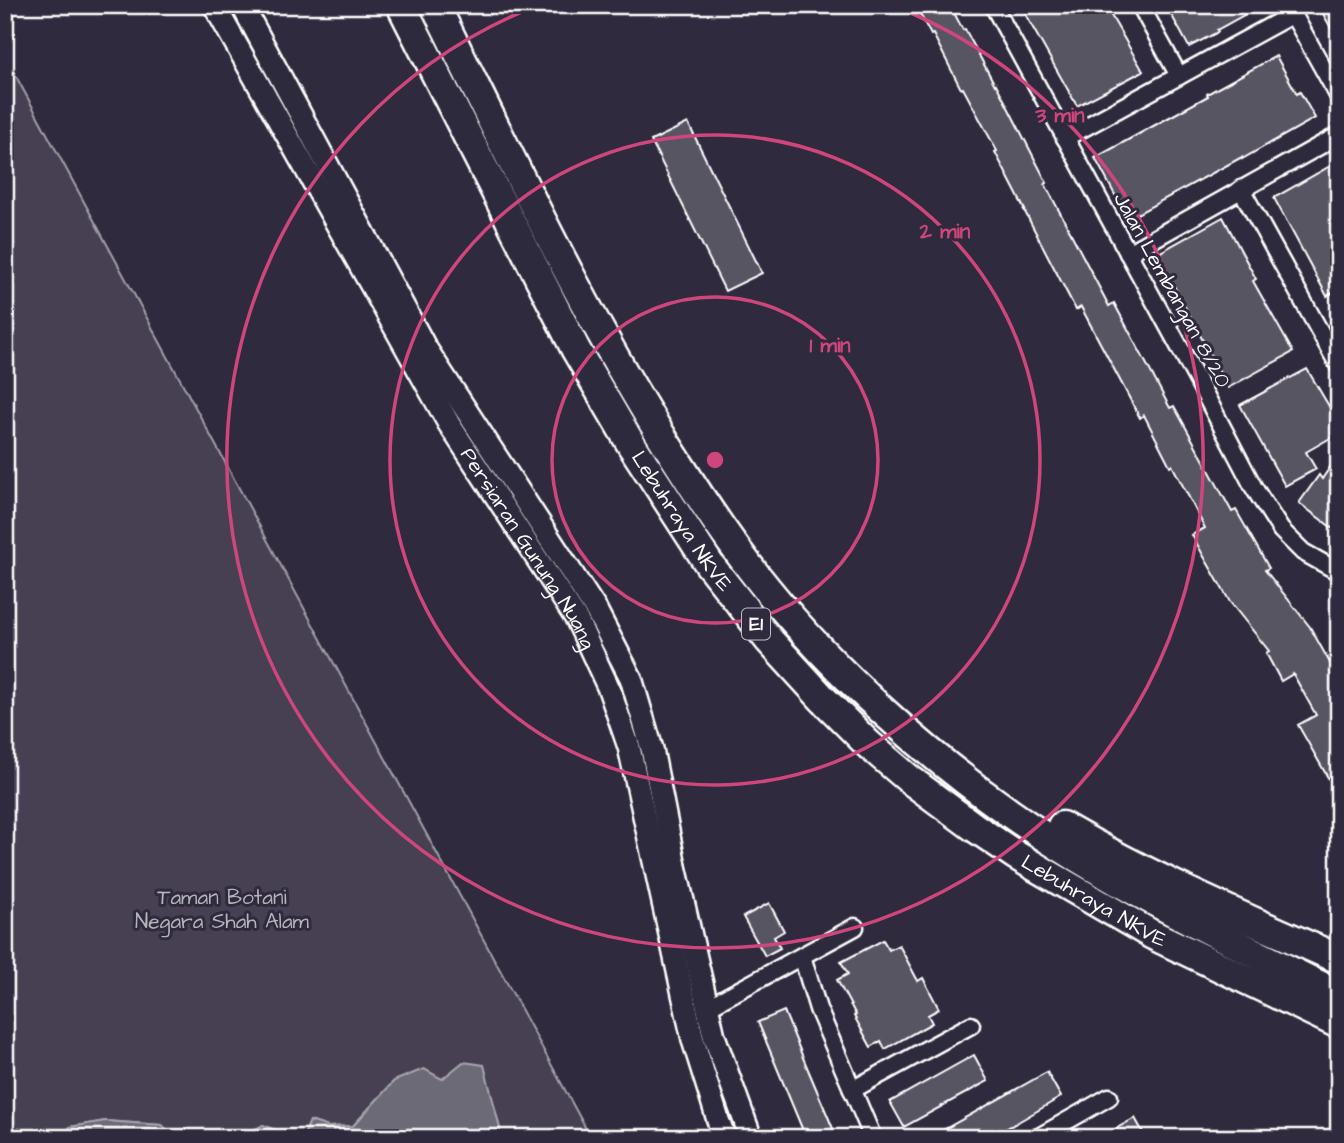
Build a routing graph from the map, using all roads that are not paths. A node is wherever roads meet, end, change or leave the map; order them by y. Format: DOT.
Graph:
graph roads {
  1 [pos="214,5"];
  2 [pos="242,5"];
  3 [pos="401,5"];
  4 [pos="435,5"];
  5 [pos="993,5"];
  6 [pos="1139,5"];
  7 [pos="1291,10"];
  8 [pos="1179,76"];
  9 [pos="1339,97"];
  10 [pos="1339,135"];
  11 [pos="1065,138"];
  12 [pos="1241,189"];
  13 [pos="1128,253"];
  14 [pos="1339,366"];
  15 [pos="1339,572"];
  16 [pos="870,700"];
  17 [pos="855,927"];
  18 [pos="802,956"];
  19 [pos="1339,959"];
  20 [pos="1339,995"];
  21 [pos="708,1007"];
  22 [pos="971,1025"];
  23 [pos="1339,1027"];
  24 [pos="852,1090"];
  25 [pos="1109,1097"];
  26 [pos="725,1138"];
  27 [pos="751,1138"];
  28 [pos="873,1138"];
  29 [pos="1037,1138"];
  1 -- 26 [label="street, Persiaran Gunung Nuang"];
  2 -- 21 [label="street, Persiaran Gunung Nuang"];
  3 -- 23 [label="highway, Lebuhraya NKVE / E1"];
  4 -- 16 [label="highway, Lebuhraya NKVE / E1"];
  5 -- 11 [label="street, Jalan Lembangan 8/20"];
  6 -- 8 [label="street"];
  7 -- 8 [label="street"];
  7 -- 9 [label="street"];
  8 -- 11 [label="street"];
  10 -- 12 [label="street"];
  11 -- 13 [label="street, Jalan Lembangan 8/20"];
  12 -- 13 [label="street"];
  12 -- 14 [label="street"];
  13 -- 15 [label="street, Jalan Lembangan 8/20"];
  16 -- 19 [label="highway"];
  16 -- 20 [label="highway, Lebuhraya NKVE / E1"];
  17 -- 18 [label="street"];
  18 -- 21 [label="street"];
  18 -- 24 [label="street"];
  21 -- 27 [label="street, Persiaran Gunung Nuang"];
  22 -- 24 [label="street"];
  24 -- 28 [label="street"];
  25 -- 29 [label="street"];
}
